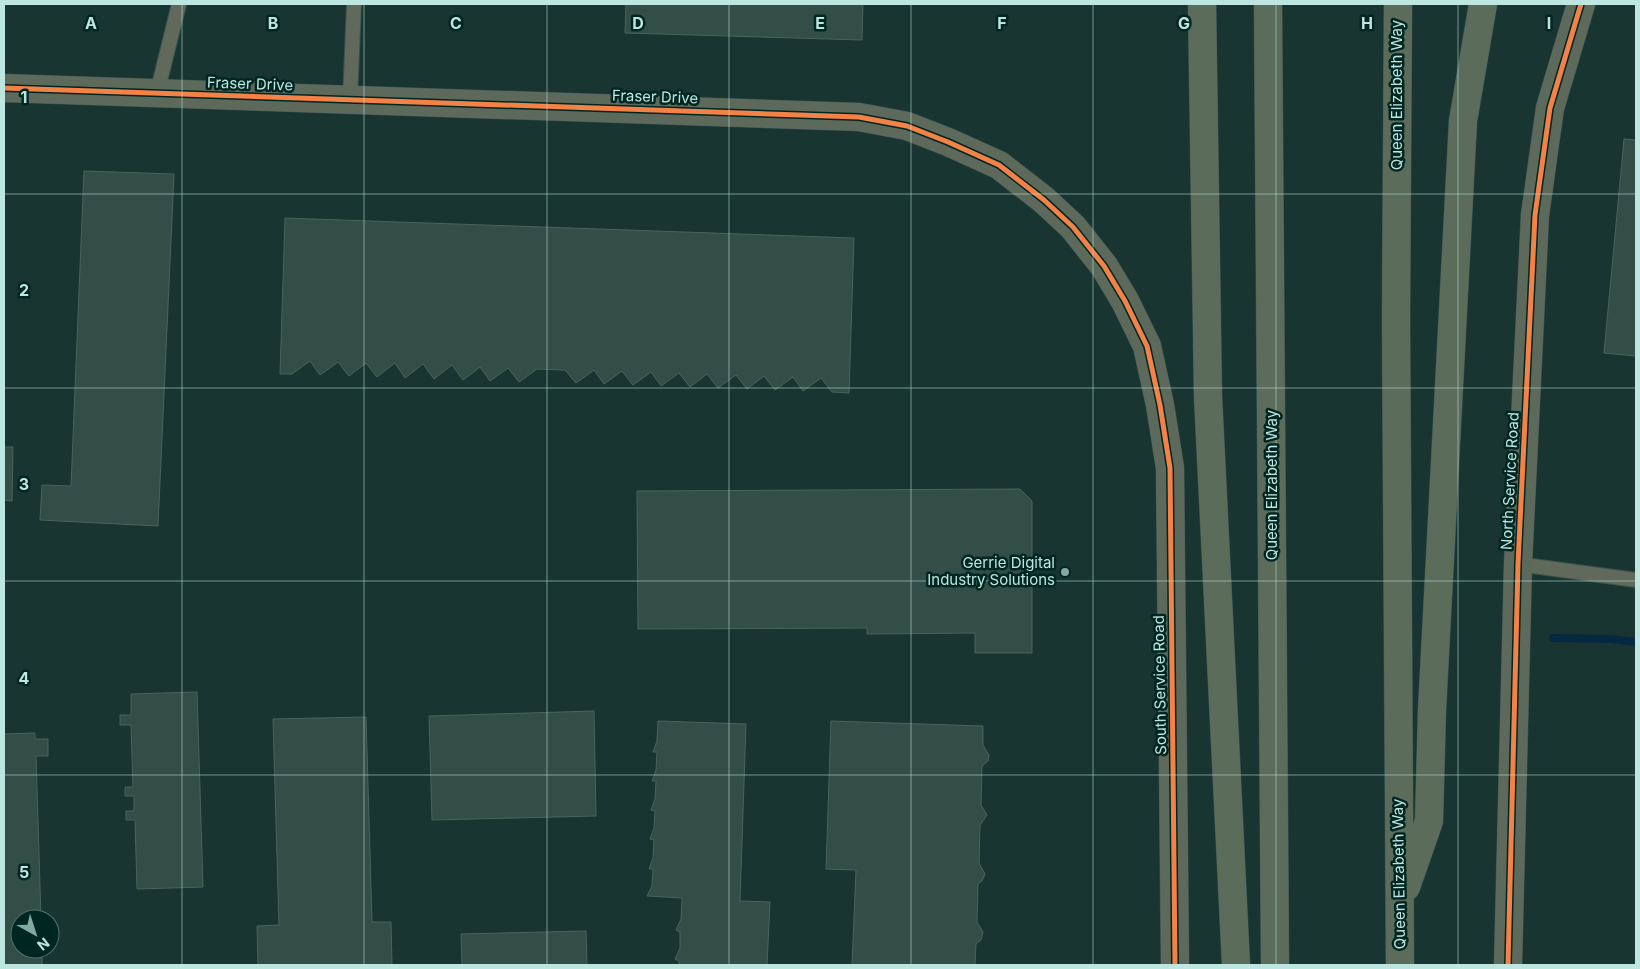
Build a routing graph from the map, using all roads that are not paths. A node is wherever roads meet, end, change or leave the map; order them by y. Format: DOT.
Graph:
graph roads {
  1 [pos="179,4"];
  2 [pos="354,4"];
  3 [pos="1202,4"];
  4 [pos="1268,4"];
  5 [pos="1398,4"];
  6 [pos="1483,4"];
  7 [pos="1581,4"];
  8 [pos="4,88"];
  9 [pos="157,93"];
  10 [pos="350,100"];
  11 [pos="1160,405"];
  12 [pos="1518,564"];
  13 [pos="1636,580"];
  14 [pos="1400,905"];
  15 [pos="1175,965"];
  16 [pos="1236,965"];
  17 [pos="1275,965"];
  18 [pos="1400,965"];
  19 [pos="1508,965"];
  1 -- 9 [label="lane"];
  2 -- 10 [label="lane"];
  3 -- 16 [label="highway"];
  4 -- 17 [label="highway, Queen Elizabeth Way"];
  5 -- 14 [label="highway, Queen Elizabeth Way"];
  6 -- 14 [label="highway"];
  7 -- 12 [label="street, North Service Road"];
  8 -- 9 [label="street, Fraser Drive"];
  9 -- 10 [label="street, Fraser Drive"];
  10 -- 11 [label="street, Fraser Drive"];
  11 -- 15 [label="street, South Service Road"];
  12 -- 13 [label="lane"];
  12 -- 19 [label="street, North Service Road"];
  14 -- 18 [label="highway, Queen Elizabeth Way"];
}
